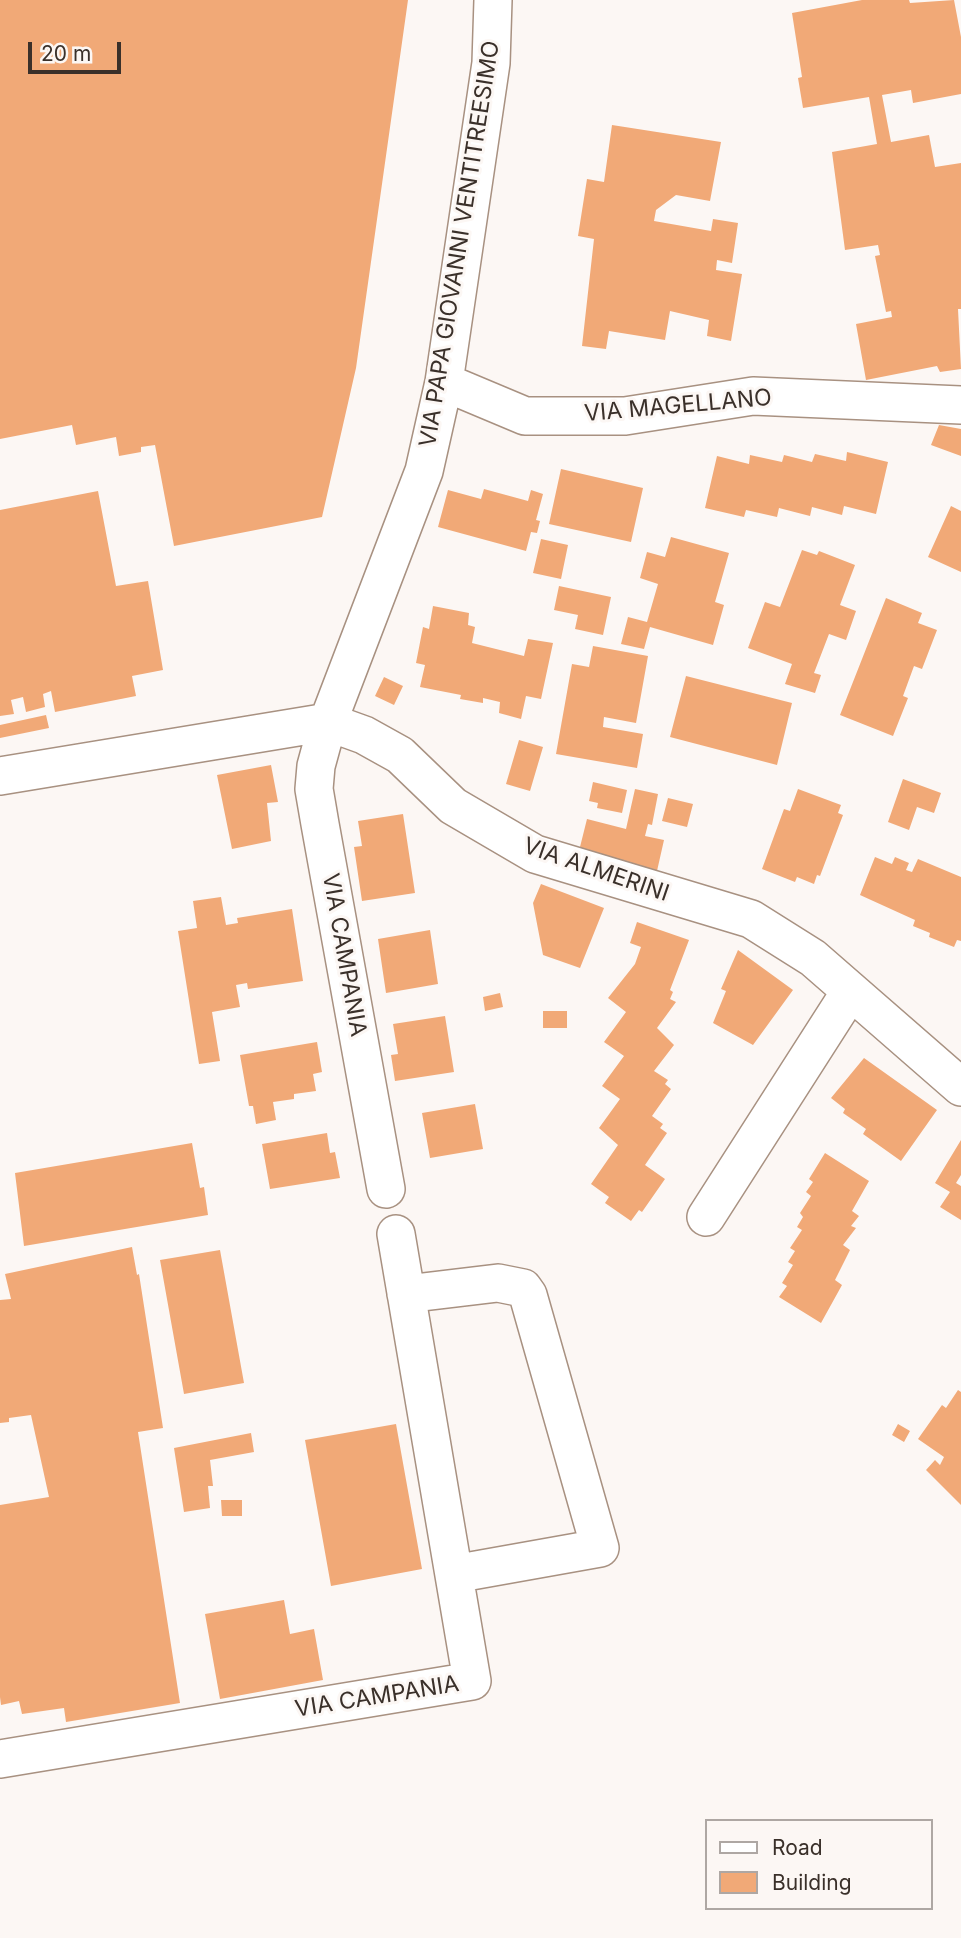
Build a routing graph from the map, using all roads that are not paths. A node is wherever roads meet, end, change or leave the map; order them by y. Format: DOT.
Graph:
graph roads {
  1 [pos="494,0"];
  2 [pos="444,382"];
  3 [pos="961,405"];
  4 [pos="328,722"];
  5 [pos="0,776"];
  6 [pos="850,992"];
  7 [pos="961,1087"];
  8 [pos="386,1189"];
  9 [pos="706,1217"];
  10 [pos="396,1234"];
  11 [pos="406,1294"];
  12 [pos="454,1574"];
  13 [pos="0,1759"];
  1 -- 2 [label="street, VIA PAPA GIOVANNI VENTITREESIMO"];
  2 -- 3 [label="street, VIA MAGELLANO"];
  2 -- 4 [label="street, VIA PAPA GIOVANNI VENTITREESIMO"];
  4 -- 5 [label="street, VIA ALMERINI"];
  4 -- 6 [label="street, VIA ALMERINI"];
  4 -- 8 [label="street, VIA CAMPANIA"];
  6 -- 7 [label="street, VIA ALMERINI"];
  6 -- 9 [label="street"];
  10 -- 11 [label="street, VIA CAMPANIA"];
  11 -- 12 [label="street, VIA CAMPANIA"];
  11 -- 12 [label="street"];
  12 -- 13 [label="street, VIA CAMPANIA"];
}
